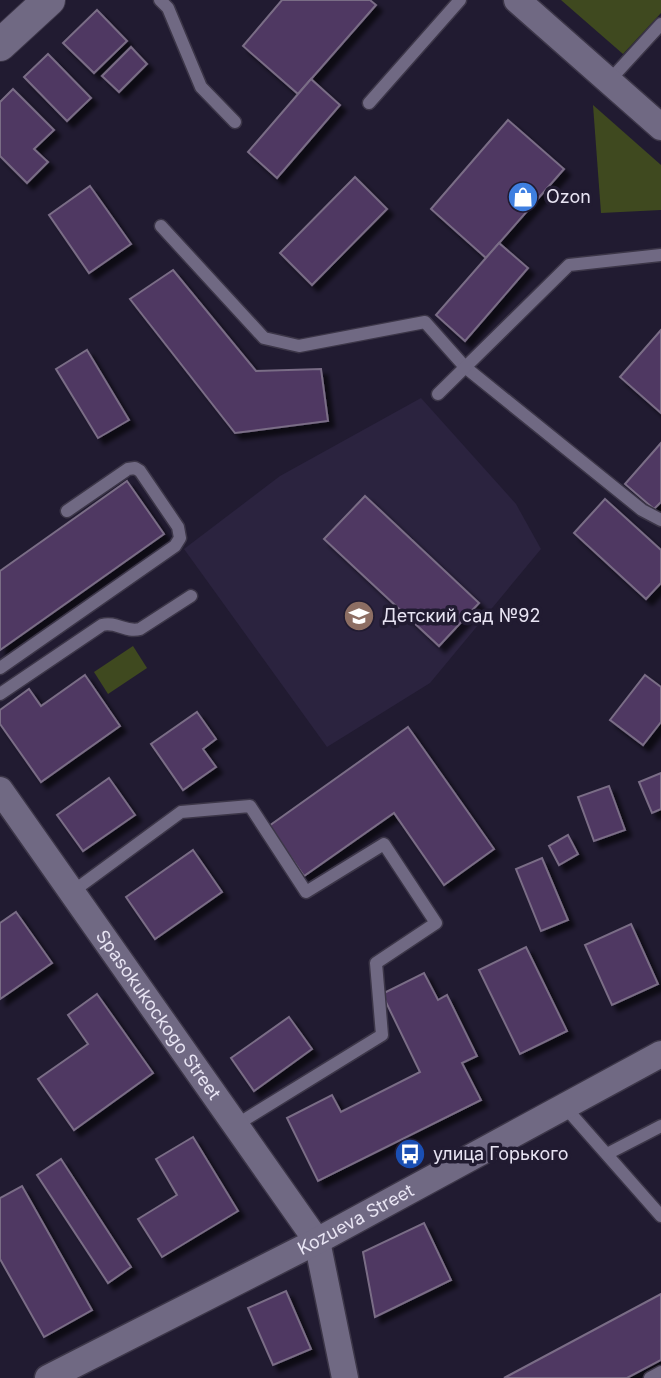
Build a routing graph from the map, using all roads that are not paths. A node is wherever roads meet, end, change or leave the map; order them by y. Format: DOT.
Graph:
graph roads {
  1 [pos="49,0"];
  2 [pos="160,0"];
  3 [pos="460,0"];
  4 [pos="517,0"];
  5 [pos="661,24"];
  6 [pos="0,45"];
  7 [pos="609,81"];
  8 [pos="369,103"];
  9 [pos="235,122"];
  10 [pos="661,127"];
  11 [pos="161,226"];
  12 [pos="661,254"];
  13 [pos="466,367"];
  14 [pos="438,394"];
  15 [pos="67,511"];
  16 [pos="661,520"];
  17 [pos="191,596"];
  18 [pos="0,667"];
  19 [pos="0,694"];
  20 [pos="0,790"];
  21 [pos="72,892"];
  22 [pos="661,1054"];
  23 [pos="564,1107"];
  24 [pos="236,1125"];
  25 [pos="661,1126"];
  26 [pos="607,1154"];
  27 [pos="661,1216"];
  28 [pos="317,1241"];
  29 [pos="661,1373"];
  30 [pos="48,1378"];
  31 [pos="345,1378"];
  32 [pos="650,1378"];
  1 -- 6 [label="street"];
  2 -- 9 [label="lane"];
  3 -- 8 [label="lane"];
  4 -- 7 [label="street"];
  5 -- 7 [label="lane"];
  7 -- 10 [label="street"];
  11 -- 13 [label="lane"];
  12 -- 13 [label="lane"];
  13 -- 14 [label="lane"];
  13 -- 16 [label="lane"];
  15 -- 18 [label="lane"];
  17 -- 19 [label="lane"];
  20 -- 21 [label="street, Spasokukoсkogo Street"];
  21 -- 24 [label="street, Spasokukoсkogo Street"];
  21 -- 24 [label="lane"];
  22 -- 23 [label="street, Kozueva Street"];
  23 -- 26 [label="lane"];
  23 -- 28 [label="street, Kozueva Street"];
  24 -- 28 [label="street, Spasokukoсkogo Street"];
  25 -- 26 [label="lane"];
  26 -- 27 [label="lane"];
  28 -- 30 [label="street, Kozueva Street"];
  28 -- 31 [label="street"];
  29 -- 32 [label="lane"];
}
